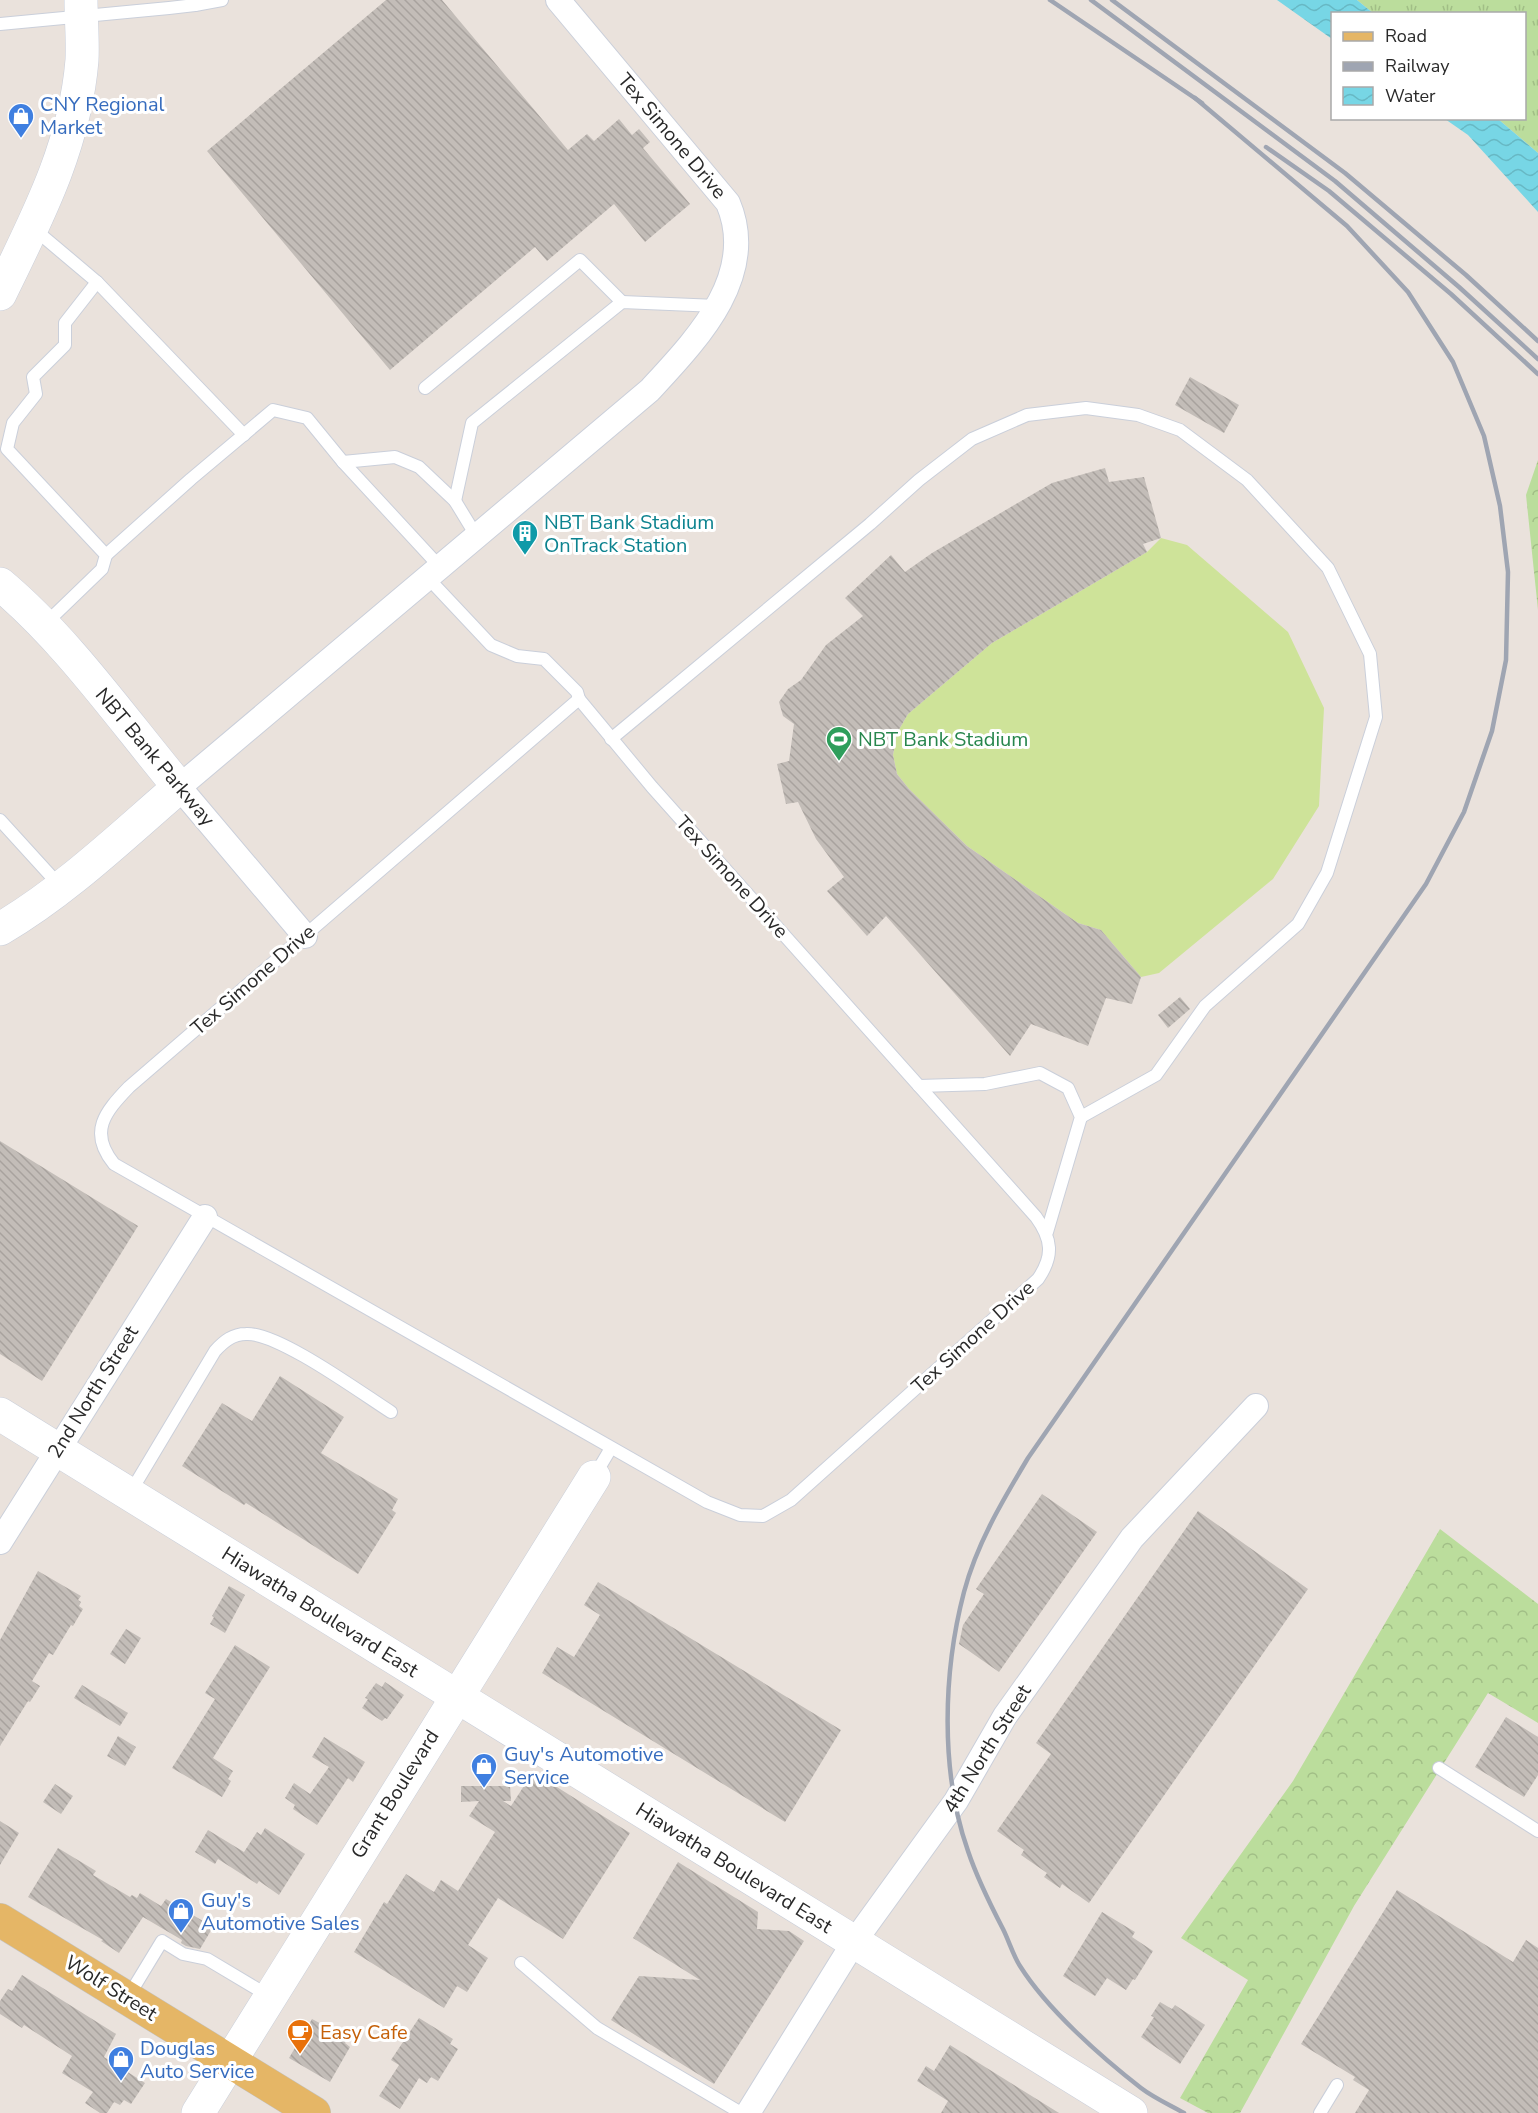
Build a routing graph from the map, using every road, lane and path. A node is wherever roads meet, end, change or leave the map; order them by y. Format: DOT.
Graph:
graph roads {
  1 [pos="222,0"];
  2 [pos="558,0"];
  3 [pos="195,2"];
  4 [pos="81,8"];
  5 [pos="0,24"];
  6 [pos="32,227"];
  7 [pos="97,282"];
  8 [pos="0,294"];
  9 [pos="622,302"];
  10 [pos="717,306"];
  11 [pos="424,388"];
  12 [pos="244,435"];
  13 [pos="343,462"];
  14 [pos="454,501"];
  15 [pos="477,537"];
  16 [pos="106,555"];
  17 [pos="434,572"];
  18 [pos="0,584"];
  19 [pos="44,625"];
  20 [pos="579,699"];
  21 [pos="611,739"];
  22 [pos="179,788"];
  23 [pos="0,820"];
  24 [pos="61,887"];
  25 [pos="0,929"];
  26 [pos="305,936"];
  27 [pos="919,1086"];
  28 [pos="1081,1117"];
  29 [pos="205,1217"];
  30 [pos="1047,1232"];
  31 [pos="1256,1406"];
  32 [pos="391,1412"];
  33 [pos="0,1414"];
  34 [pos="611,1448"];
  35 [pos="57,1449"];
  36 [pos="594,1477"];
  37 [pos="129,1494"];
  38 [pos="0,1542"];
  39 [pos="456,1696"];
  40 [pos="1439,1768"];
  41 [pos="1538,1831"];
  42 [pos="0,1920"];
  43 [pos="854,1942"];
  44 [pos="521,1964"];
  45 [pos="270,1997"];
  46 [pos="128,1998"];
  47 [pos="230,2061"];
  48 [pos="1337,2085"];
  49 [pos="296,2108"];
  50 [pos="198,2113"];
  51 [pos="741,2113"];
  52 [pos="748,2113"];
  53 [pos="1131,2113"];
  54 [pos="1320,2113"];
  1 -- 3 [label="lane"];
  2 -- 10 [label="street, Tex Simone Drive"];
  3 -- 4 [label="lane"];
  4 -- 5 [label="lane"];
  4 -- 6 [label="street"];
  6 -- 7 [label="lane"];
  6 -- 8 [label="street"];
  7 -- 12 [label="lane"];
  7 -- 16 [label="lane"];
  9 -- 10 [label="lane"];
  9 -- 11 [label="lane"];
  9 -- 14 [label="lane"];
  10 -- 15 [label="street, Tex Simone Drive"];
  12 -- 13 [label="lane"];
  12 -- 16 [label="lane"];
  13 -- 14 [label="lane"];
  13 -- 17 [label="lane"];
  14 -- 15 [label="lane"];
  15 -- 17 [label="street, Tex Simone Drive"];
  16 -- 19 [label="lane"];
  17 -- 20 [label="lane"];
  17 -- 22 [label="street, Tex Simone Drive"];
  18 -- 19 [label="street, NBT Bank Parkway"];
  19 -- 22 [label="street, NBT Bank Parkway"];
  20 -- 21 [label="lane, Tex Simone Drive"];
  20 -- 26 [label="lane, Tex Simone Drive"];
  21 -- 27 [label="lane, Tex Simone Drive"];
  21 -- 28 [label="lane"];
  22 -- 24 [label="street, Tex Simone Drive"];
  22 -- 26 [label="street, NBT Bank Parkway"];
  23 -- 24 [label="lane"];
  24 -- 25 [label="street, Tex Simone Drive"];
  26 -- 29 [label="lane, Tex Simone Drive"];
  27 -- 28 [label="lane"];
  27 -- 30 [label="lane, Tex Simone Drive"];
  28 -- 30 [label="lane"];
  29 -- 34 [label="lane, Tex Simone Drive"];
  29 -- 35 [label="street, 2nd North Street"];
  30 -- 34 [label="lane, Tex Simone Drive"];
  31 -- 43 [label="street, 4th North Street"];
  32 -- 37 [label="lane"];
  33 -- 35 [label="street, Hiawatha Boulevard East"];
  34 -- 36 [label="lane"];
  35 -- 37 [label="street, Hiawatha Boulevard East"];
  35 -- 38 [label="street, 2nd North Street"];
  36 -- 39 [label="street, Grant Boulevard"];
  37 -- 39 [label="street, Hiawatha Boulevard East"];
  39 -- 43 [label="street, Hiawatha Boulevard East"];
  39 -- 45 [label="street, Grant Boulevard"];
  40 -- 41 [label="lane"];
  42 -- 46 [label="main road, Wolf Street"];
  43 -- 52 [label="street, 4th North Street"];
  43 -- 53 [label="street, Hiawatha Boulevard East"];
  44 -- 51 [label="lane"];
  45 -- 46 [label="lane"];
  45 -- 47 [label="street, Grant Boulevard"];
  46 -- 47 [label="main road, Wolf Street"];
  47 -- 49 [label="main road, Wolf Street"];
  47 -- 50 [label="street, Grant Boulevard"];
  48 -- 54 [label="lane"];
}
